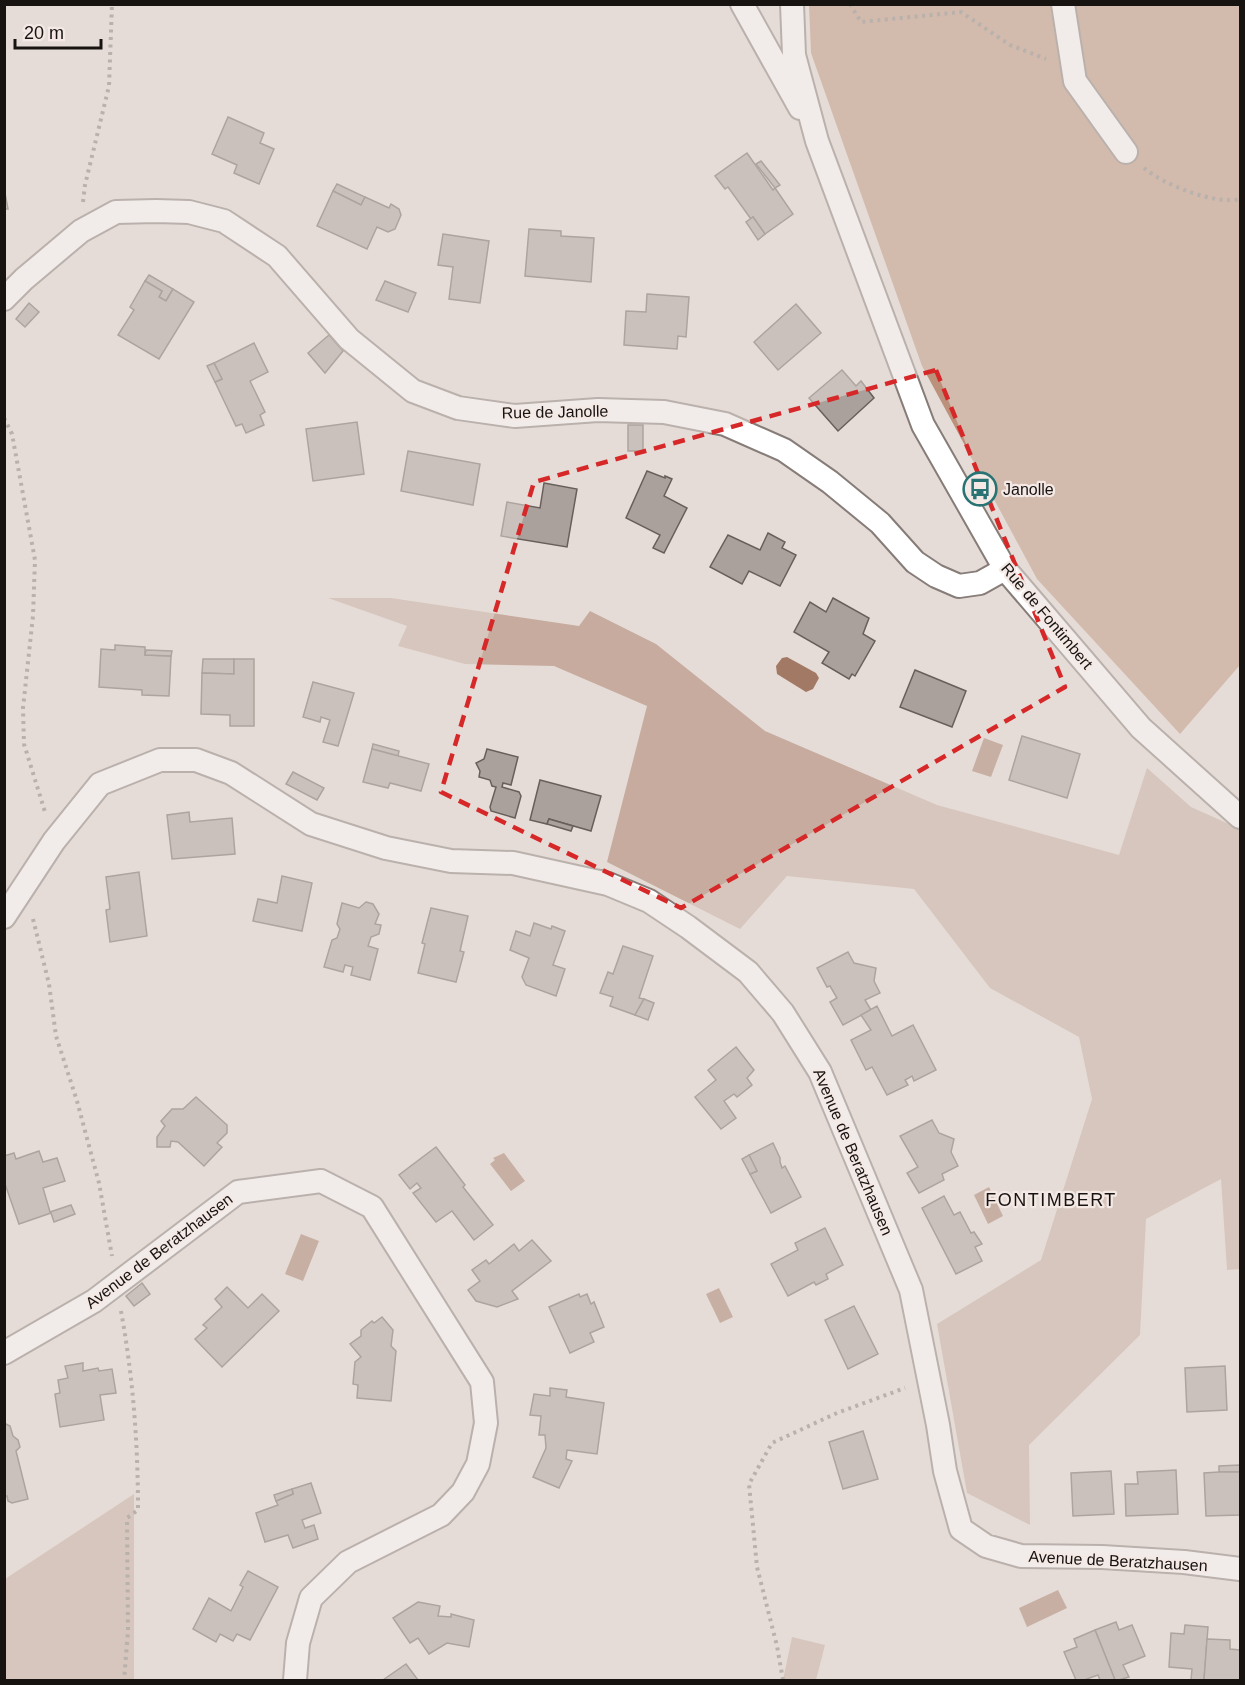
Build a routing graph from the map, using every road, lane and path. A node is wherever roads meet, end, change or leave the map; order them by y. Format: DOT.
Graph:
graph roads {
  1 [pos="112,4"];
  2 [pos="742,4"];
  3 [pos="792,4"];
  4 [pos="850,4"];
  5 [pos="1063,4"];
  6 [pos="1074,70"];
  7 [pos="817,141"];
  8 [pos="1125,152"];
  9 [pos="1240,199"];
  10 [pos="81,231"];
  11 [pos="4,299"];
  12 [pos="4,418"];
  13 [pos="1005,569"];
  14 [pos="1240,817"];
  15 [pos="54,841"];
  16 [pos="22,887"];
  17 [pos="4,917"];
  18 [pos="112,1256"];
  19 [pos="116,1284"];
  20 [pos="4,1353"];
  21 [pos="928,1379"];
  22 [pos="1240,1569"];
  23 [pos="124,1680"];
  24 [pos="295,1680"];
  25 [pos="783,1680"];
  1 -- 10 [label="path"];
  2 -- 7 [label="street, Rue de Fontimbert"];
  3 -- 7 [label="street, Rue de Fontimbert"];
  4 -- 6 [label="path"];
  5 -- 6 [label="street"];
  6 -- 8 [label="street"];
  7 -- 13 [label="street, Rue de Fontimbert"];
  8 -- 9 [label="path"];
  10 -- 11 [label="street, Rue de Janolle"];
  10 -- 13 [label="street, Rue de Janolle"];
  12 -- 15 [label="path"];
  13 -- 14 [label="street, Rue de Fontimbert"];
  15 -- 16 [label="street, Avenue de Beratzhausen"];
  15 -- 21 [label="street, Avenue de Beratzhausen"];
  16 -- 17 [label="street, Avenue de Beratzhausen"];
  16 -- 18 [label="path"];
  19 -- 20 [label="street, Avenue de Beratzhausen"];
  19 -- 23 [label="path"];
  19 -- 24 [label="street, Avenue de Beratzhausen"];
  21 -- 22 [label="street, Avenue de Beratzhausen"];
  21 -- 25 [label="path"];
}
